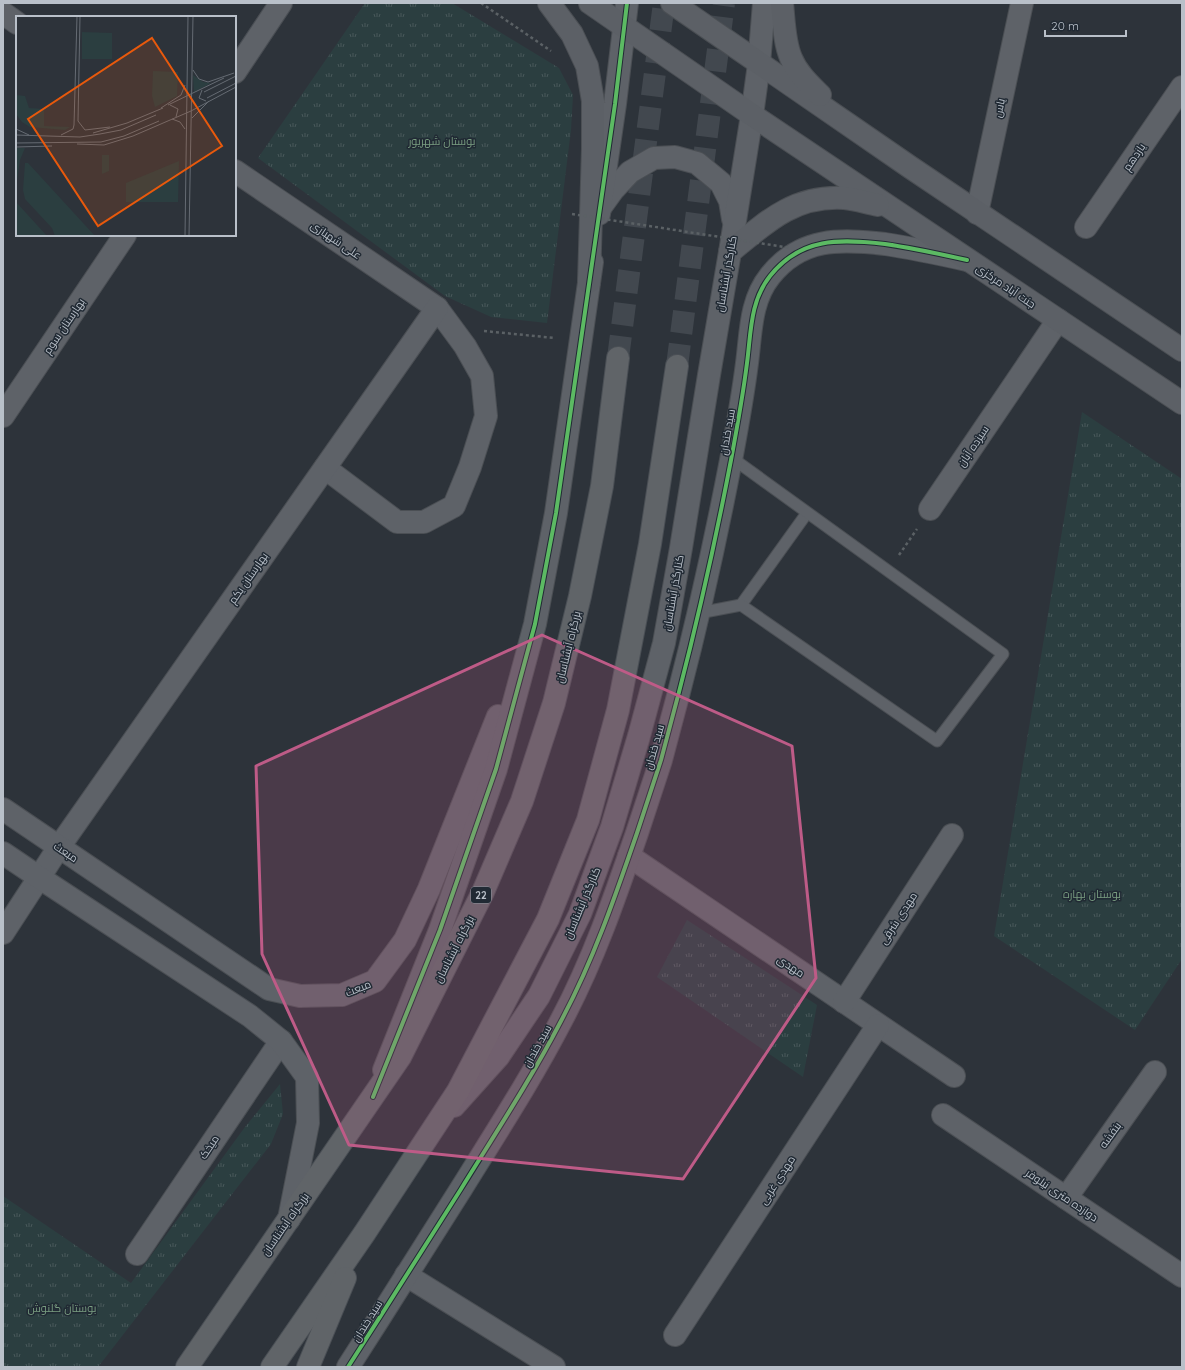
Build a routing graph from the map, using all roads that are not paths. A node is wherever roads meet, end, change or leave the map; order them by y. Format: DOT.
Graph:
graph roads {
  1 [pos="282,3"];
  2 [pos="549,3"];
  3 [pos="590,3"];
  4 [pos="627,3"];
  5 [pos="672,3"];
  6 [pos="1022,3"];
  7 [pos="778,4"];
  8 [pos="3,13"];
  9 [pos="16,22"];
  10 [pos="624,27"];
  11 [pos="759,64"];
  12 [pos="236,71"];
  13 [pos="1182,87"];
  14 [pos="752,116"];
  15 [pos="910,167"];
  16 [pos="236,172"];
  17 [pos="889,207"];
  18 [pos="599,210"];
  19 [pos="977,213"];
  20 [pos="1086,227"];
  21 [pos="734,228"];
  22 [pos="124,236"];
  23 [pos="730,252"];
  24 [pos="967,260"];
  25 [pos="589,282"];
  26 [pos="437,308"];
  27 [pos="1058,320"];
  28 [pos="1182,350"];
  29 [pos="618,358"];
  30 [pos="677,366"];
  31 [pos="1182,403"];
  32 [pos="3,416"];
  33 [pos="732,458"];
  34 [pos="325,468"];
  35 [pos="930,509"];
  36 [pos="807,513"];
  37 [pos="741,605"];
  38 [pos="699,613"];
  39 [pos="535,624"];
  40 [pos="3,810"];
  41 [pos="952,834"];
  42 [pos="59,847"];
  43 [pos="3,853"];
  44 [pos="629,856"];
  45 [pos="40,878"];
  46 [pos="3,933"];
  47 [pos="844,1002"];
  48 [pos="878,1025"];
  49 [pos="282,1041"];
  50 [pos="1155,1072"];
  51 [pos="954,1076"];
  52 [pos="373,1097"];
  53 [pos="943,1115"];
  54 [pos="433,1129"];
  55 [pos="1066,1198"];
  56 [pos="289,1219"];
  57 [pos="364,1234"];
  58 [pos="137,1254"];
  59 [pos="406,1275"];
  60 [pos="1182,1276"];
  61 [pos="675,1335"];
  62 [pos="187,1367"];
  63 [pos="272,1367"];
  64 [pos="308,1367"];
  65 [pos="348,1367"];
  66 [pos="554,1367"];
  1 -- 12 [label="street"];
  2 -- 25 [label="main road"];
  3 -- 10 [label="main road, جنت آباد مرکزی"];
  4 -- 10 [label="street"];
  5 -- 11 [label="main road"];
  6 -- 19 [label="street, یاس"];
  7 -- 11 [label="street, کنارگذر آبشناسان"];
  7 -- 15 [label="main road"];
  8 -- 9 [label="street"];
  10 -- 14 [label="main road, جنت آباد مرکزی"];
  10 -- 18 [label="street"];
  11 -- 14 [label="street, کنارگذر آبشناسان"];
  11 -- 15 [label="main road"];
  13 -- 20 [label="street, یازدهم"];
  14 -- 17 [label="main road, جنت آباد مرکزی"];
  14 -- 21 [label="street, کنارگذر آبشناسان"];
  15 -- 19 [label="main road"];
  16 -- 26 [label="street, علی شهبازی"];
  17 -- 23 [label="main road"];
  17 -- 24 [label="main road, جنت آباد مرکزی"];
  18 -- 21 [label="street"];
  18 -- 25 [label="street"];
  19 -- 28 [label="main road"];
  21 -- 23 [label="street, کنارگذر آبشناسان"];
  22 -- 32 [label="street, بهارستان سوم"];
  23 -- 54 [label="street, کنارگذر آبشناسان"];
  24 -- 27 [label="main road, جنت آباد مرکزی"];
  24 -- 33 [label="street, سید خندان"];
  25 -- 39 [label="street"];
  26 -- 34 [label="street, بهارستان یکم"];
  26 -- 34 [label="street, علی شهبازی"];
  27 -- 31 [label="main road, جنت آباد مرکزی"];
  27 -- 35 [label="street, سیزده آبان"];
  29 -- 52 [label="highway, بزرگراه آبشناسان / 22"];
  30 -- 54 [label="highway"];
  33 -- 36 [label="lane"];
  33 -- 38 [label="street, سید خندان"];
  34 -- 42 [label="street, بهارستان یکم"];
  36 -- 37 [label="lane"];
  36 -- 37 [label="lane"];
  37 -- 38 [label="lane"];
  38 -- 44 [label="street, سید خندان"];
  39 -- 42 [label="street, مبعث"];
  39 -- 52 [label="street"];
  40 -- 42 [label="street, مبعث"];
  41 -- 47 [label="street, مهدی شرقی"];
  42 -- 45 [label="street, بهارستان یکم"];
  43 -- 45 [label="street"];
  44 -- 47 [label="street, مهدی"];
  44 -- 59 [label="street, سید خندان"];
  45 -- 46 [label="street, بهارستان یکم"];
  45 -- 49 [label="street"];
  47 -- 48 [label="street, مهدی"];
  48 -- 51 [label="street, مهدی"];
  48 -- 61 [label="street, مهدی غربی"];
  49 -- 56 [label="street"];
  49 -- 58 [label="street, میخک"];
  50 -- 55 [label="street, بنفشه"];
  52 -- 56 [label="highway, بزرگراه آبشناسان / 22"];
  53 -- 55 [label="street, دوازده متری نیلوفر"];
  54 -- 57 [label="highway"];
  55 -- 60 [label="street, دوازده متری نیلوفر"];
  56 -- 62 [label="highway, بزرگراه آبشناسان / 22"];
  57 -- 63 [label="highway"];
  57 -- 64 [label="highway"];
  59 -- 65 [label="street, سید خندان"];
  59 -- 66 [label="street"];
}
